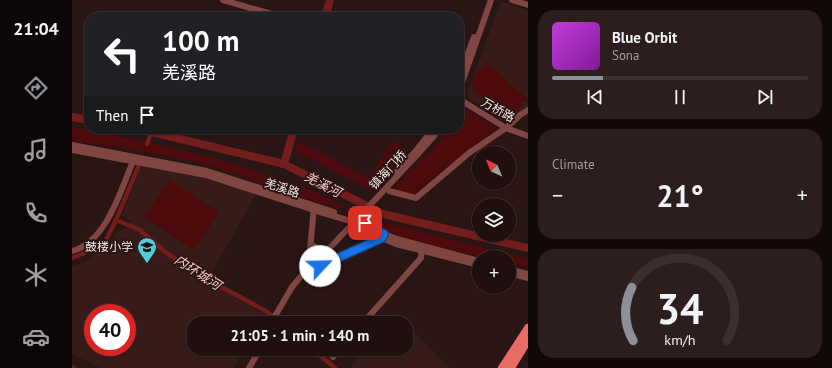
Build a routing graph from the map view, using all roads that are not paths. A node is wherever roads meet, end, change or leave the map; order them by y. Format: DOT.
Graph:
graph roads {
  1 [pos="223,0"];
  2 [pos="488,0"];
  3 [pos="491,0"];
  4 [pos="512,0"];
  5 [pos="528,5"];
  6 [pos="265,12"];
  7 [pos="464,64"];
  8 [pos="464,77"];
  9 [pos="464,103"];
  10 [pos="528,110"];
  11 [pos="506,128"];
  12 [pos="430,134"];
  13 [pos="435,134"];
  14 [pos="528,136"];
  15 [pos="72,145"];
  16 [pos="72,150"];
  17 [pos="416,154"];
  18 [pos="133,160"];
  19 [pos="389,191"];
  20 [pos="316,208"];
  21 [pos="372,232"];
  22 [pos="383,236"];
  23 [pos="422,248"];
  24 [pos="72,251"];
  25 [pos="321,254"];
  26 [pos="472,259"];
  27 [pos="472,263"];
  28 [pos="308,269"];
  29 [pos="516,271"];
  30 [pos="528,274"];
  31 [pos="516,275"];
  32 [pos="528,278"];
  33 [pos="277,316"];
  34 [pos="369,316"];
  35 [pos="528,328"];
  36 [pos="528,340"];
  37 [pos="252,356"];
  38 [pos="256,356"];
  39 [pos="513,364"];
  40 [pos="245,368"];
  41 [pos="249,368"];
  42 [pos="502,368"];
  1 -- 6 [label="street"];
  2 -- 7 [label="street"];
  3 -- 8 [label="street"];
  4 -- 5 [label="street"];
  9 -- 11 [label="street, 万桥路"];
  10 -- 11 [label="street"];
  11 -- 14 [label="street, 万桥路"];
  11 -- 19 [label="street"];
  12 -- 17 [label="street"];
  13 -- 17 [label="street"];
  15 -- 18 [label="street, 羌溪路"];
  16 -- 18 [label="street, 羌溪路"];
  17 -- 25 [label="street, 镇海门桥, bridge"];
  18 -- 20 [label="street, 羌溪路"];
  18 -- 24 [label="street"];
  20 -- 21 [label="street, 羌溪路"];
  20 -- 22 [label="street, 羌溪路"];
  20 -- 25 [label="street"];
  20 -- 28 [label="street"];
  21 -- 22 [label="street, 羌溪路"];
  21 -- 25 [label="street"];
  22 -- 23 [label="street, 羌溪路"];
  22 -- 28 [label="street"];
  23 -- 26 [label="street, 羌溪路"];
  23 -- 27 [label="street, 羌溪路"];
  23 -- 34 [label="street"];
  25 -- 28 [label="street, 镇海门桥"];
  28 -- 33 [label="street, 镇海门桥"];
  29 -- 30 [label="street"];
  31 -- 32 [label="street"];
  35 -- 39 [label="main road"];
  36 -- 39 [label="main road"];
  37 -- 40 [label="street"];
  38 -- 41 [label="street"];
  39 -- 42 [label="main road"];
}
